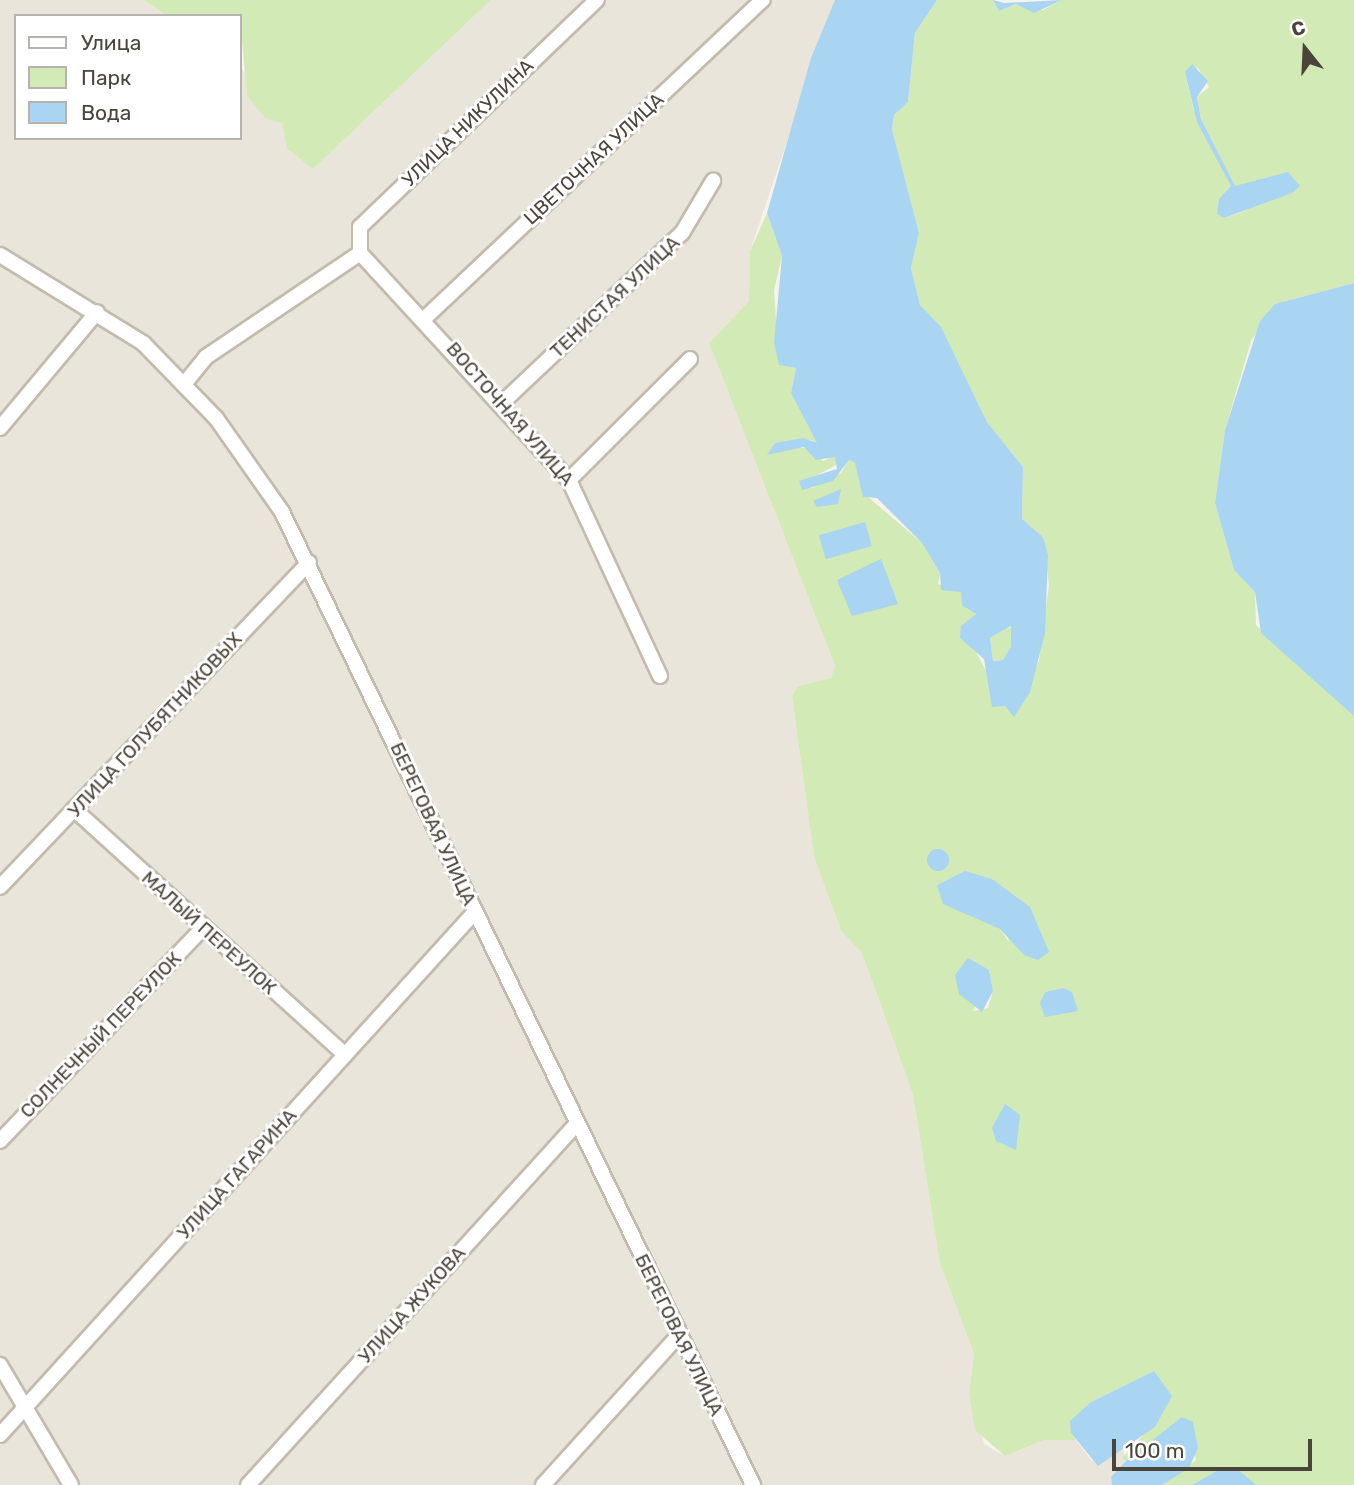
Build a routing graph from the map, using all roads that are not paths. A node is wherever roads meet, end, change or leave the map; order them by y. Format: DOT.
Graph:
graph roads {
  1 [pos="597,0"];
  2 [pos="763,0"];
  3 [pos="713,181"];
  4 [pos="360,253"];
  5 [pos="0,254"];
  6 [pos="97,312"];
  7 [pos="425,318"];
  8 [pos="690,359"];
  9 [pos="185,383"];
  10 [pos="503,402"];
  11 [pos="0,428"];
  12 [pos="569,480"];
  13 [pos="309,562"];
  14 [pos="660,676"];
  15 [pos="74,809"];
  16 [pos="0,887"];
  17 [pos="474,913"];
  18 [pos="202,929"];
  19 [pos="345,1055"];
  20 [pos="577,1124"];
  21 [pos="0,1141"];
  22 [pos="678,1336"];
  23 [pos="0,1365"];
  24 [pos="24,1408"];
  25 [pos="0,1436"];
  26 [pos="71,1485"];
  27 [pos="248,1485"];
  28 [pos="543,1485"];
  29 [pos="753,1485"];
  1 -- 4 [label="street, УЛИЦА НИКУЛИНА"];
  2 -- 7 [label="street, ЦВЕТОЧНАЯ УЛИЦА"];
  3 -- 10 [label="street, ТЕНИСТАЯ УЛИЦА"];
  4 -- 7 [label="street, ВОСТОЧНАЯ УЛИЦА"];
  4 -- 9 [label="street"];
  5 -- 6 [label="street, БЕРЕГОВАЯ УЛИЦА"];
  6 -- 9 [label="street, БЕРЕГОВАЯ УЛИЦА"];
  6 -- 11 [label="street"];
  7 -- 10 [label="street, ВОСТОЧНАЯ УЛИЦА"];
  8 -- 12 [label="street"];
  9 -- 13 [label="street, БЕРЕГОВАЯ УЛИЦА"];
  10 -- 12 [label="street, ВОСТОЧНАЯ УЛИЦА"];
  12 -- 14 [label="street, ВОСТОЧНАЯ УЛИЦА"];
  13 -- 15 [label="street, УЛИЦА ГОЛУБЯТНИКОВЫХ"];
  13 -- 17 [label="street, БЕРЕГОВАЯ УЛИЦА"];
  15 -- 16 [label="street, УЛИЦА ГОЛУБЯТНИКОВЫХ"];
  15 -- 18 [label="street, МАЛЫЙ ПЕРЕУЛОК"];
  17 -- 19 [label="street, УЛИЦА ГАГАРИНА"];
  17 -- 20 [label="street, БЕРЕГОВАЯ УЛИЦА"];
  18 -- 19 [label="street, МАЛЫЙ ПЕРЕУЛОК"];
  18 -- 21 [label="street, СОЛНЕЧНЫЙ ПЕРЕУЛОК"];
  19 -- 24 [label="street, УЛИЦА ГАГАРИНА"];
  20 -- 22 [label="street, БЕРЕГОВАЯ УЛИЦА"];
  20 -- 27 [label="street, УЛИЦА ЖУКОВА"];
  22 -- 28 [label="street"];
  22 -- 29 [label="street, БЕРЕГОВАЯ УЛИЦА"];
  23 -- 24 [label="street"];
  24 -- 25 [label="street, УЛИЦА ГАГАРИНА"];
  24 -- 26 [label="street"];
}
